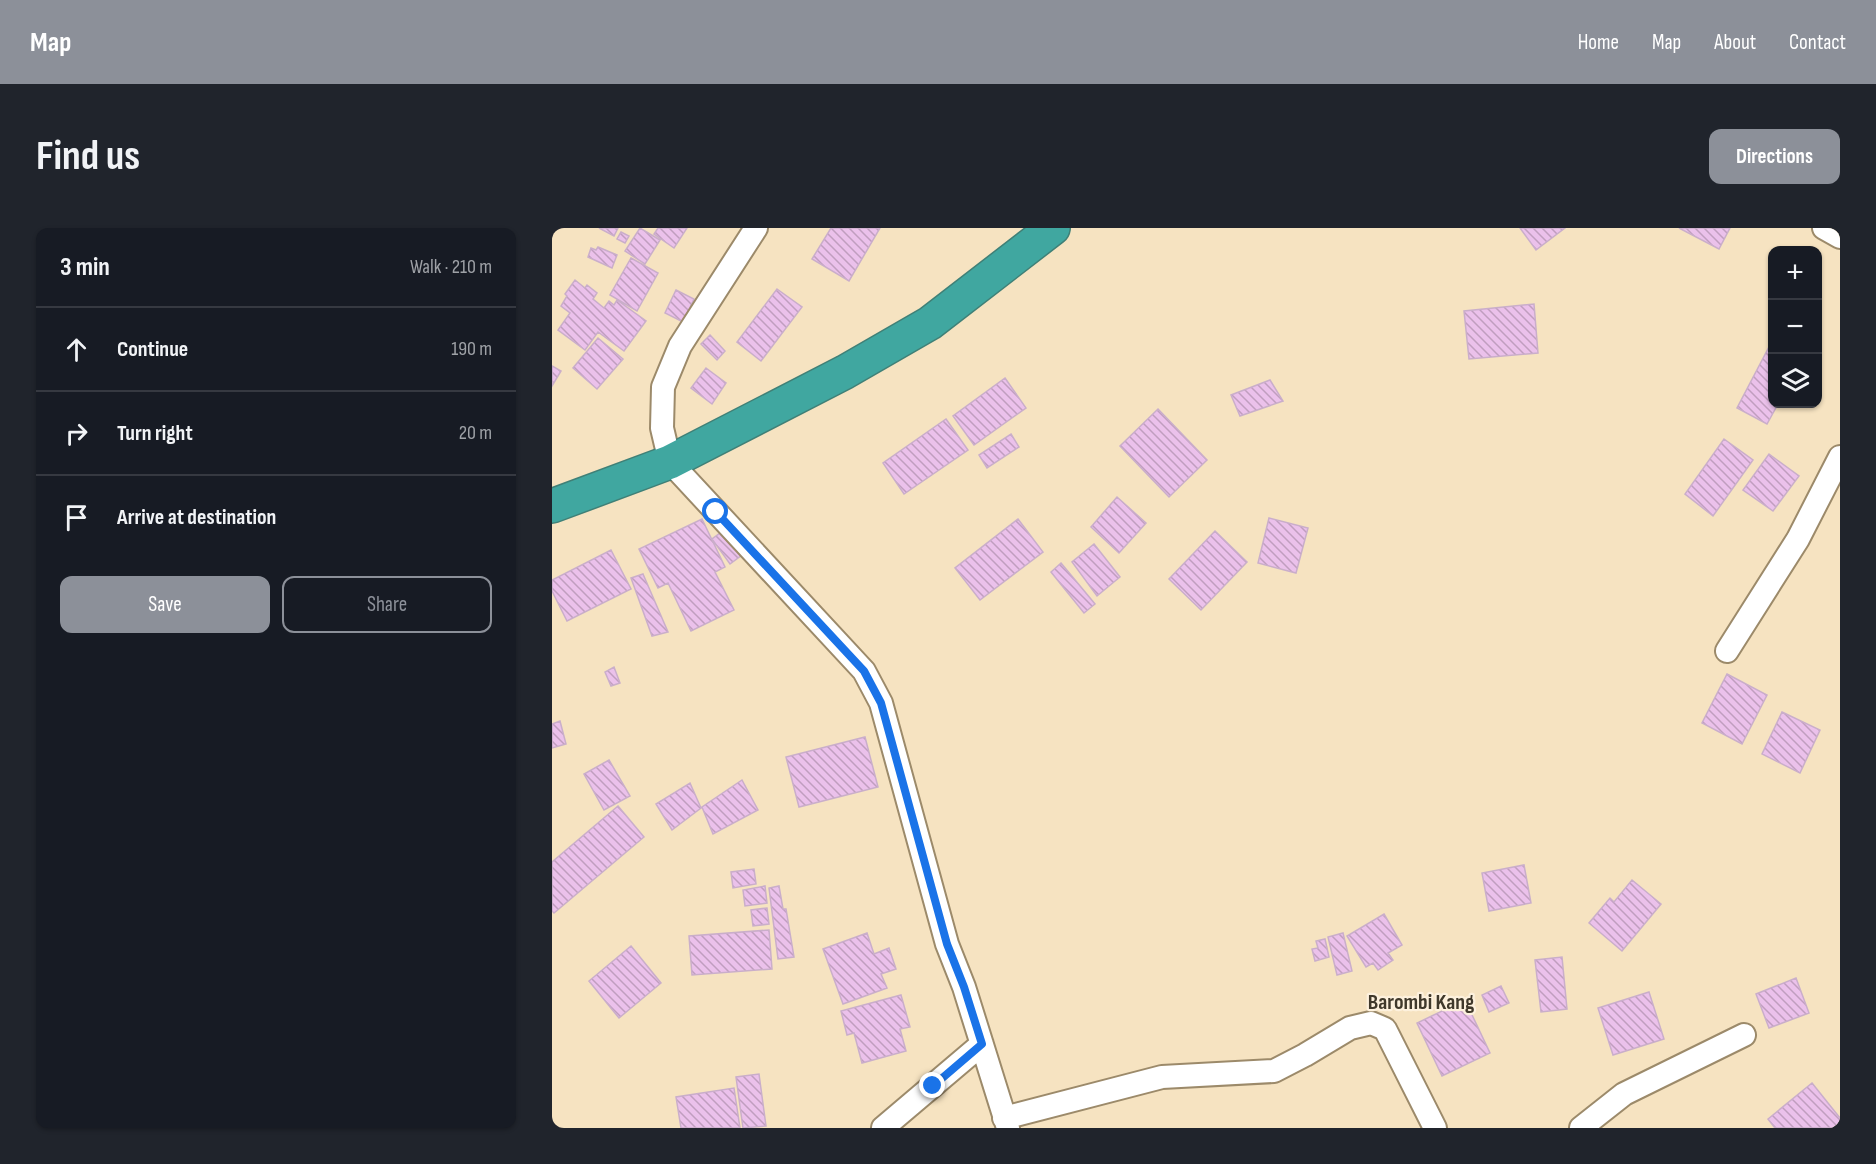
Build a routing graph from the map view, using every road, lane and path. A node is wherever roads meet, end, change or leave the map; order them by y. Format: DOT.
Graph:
graph roads {
  1 [pos="756,228"];
  2 [pos="1053,228"];
  3 [pos="1824,228"];
  4 [pos="1840,237"];
  5 [pos="1840,457"];
  6 [pos="670,462"];
  7 [pos="552,506"];
  8 [pos="1727,651"];
  9 [pos="1744,1035"];
  10 [pos="982,1044"];
  11 [pos="1006,1123"];
  12 [pos="883,1128"];
  13 [pos="1435,1128"];
  14 [pos="1581,1128"];
  1 -- 6 [label="street"];
  2 -- 6 [label="highway"];
  3 -- 4 [label="street"];
  5 -- 8 [label="street"];
  6 -- 7 [label="highway"];
  6 -- 10 [label="street"];
  9 -- 14 [label="street"];
  10 -- 11 [label="street"];
  10 -- 12 [label="street"];
  11 -- 13 [label="street"];
}
